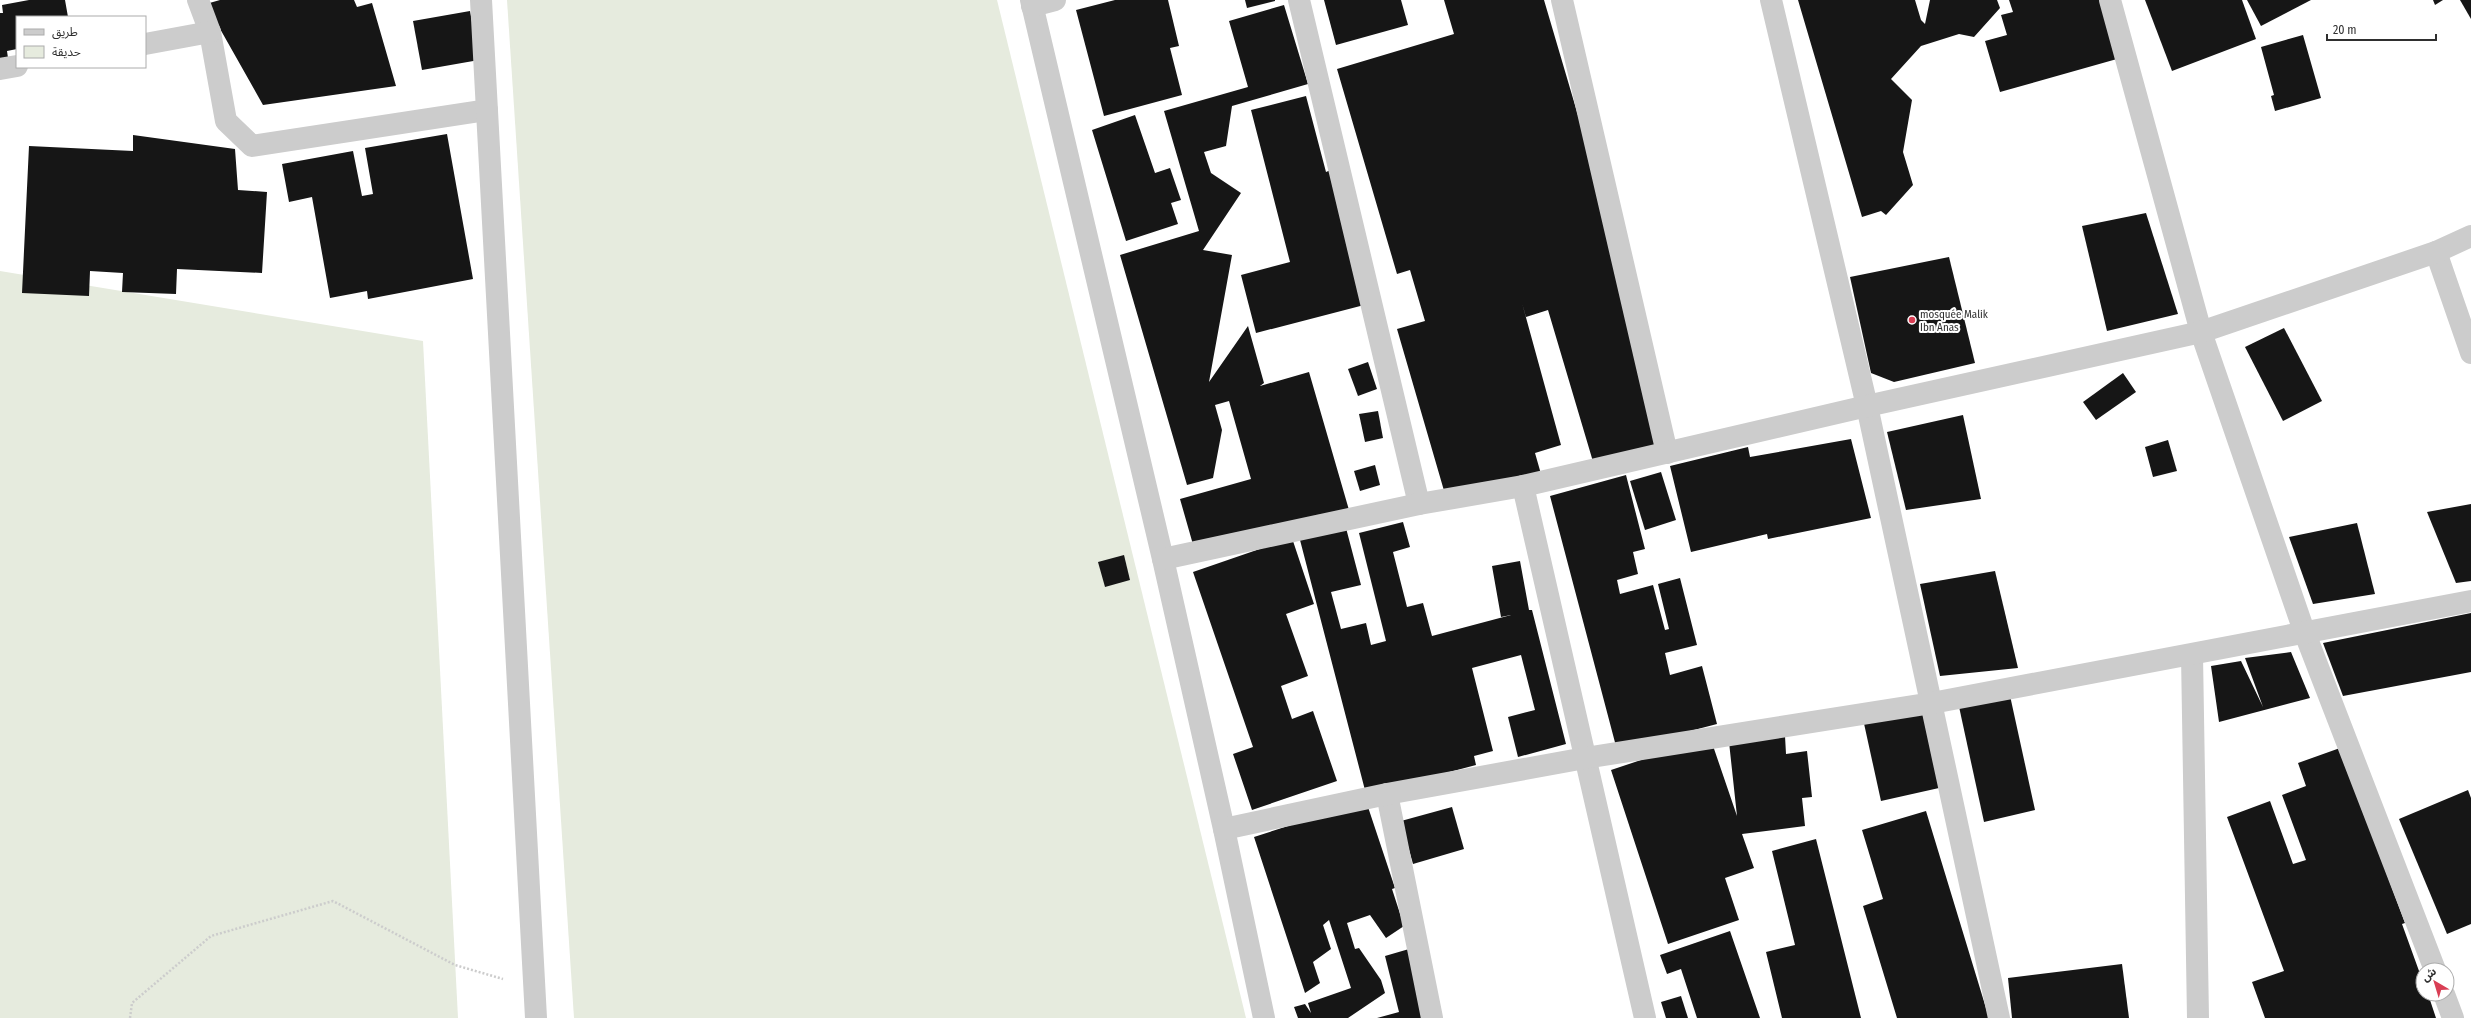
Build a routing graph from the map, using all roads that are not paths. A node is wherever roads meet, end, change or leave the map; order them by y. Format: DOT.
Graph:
graph roads {
  1 [pos="198,0"];
  2 [pos="481,0"];
  3 [pos="1055,0"];
  4 [pos="1299,0"];
  5 [pos="1562,0"];
  6 [pos="1771,0"];
  7 [pos="2110,0"];
  8 [pos="1032,3"];
  9 [pos="210,32"];
  10 [pos="146,44"];
  11 [pos="16,66"];
  12 [pos="0,69"];
  13 [pos="487,110"];
  14 [pos="2471,236"];
  15 [pos="2436,252"];
  16 [pos="2201,332"];
  17 [pos="2471,353"];
  18 [pos="1867,406"];
  19 [pos="1667,453"];
  20 [pos="1523,486"];
  21 [pos="1419,504"];
  22 [pos="1163,559"];
  23 [pos="2471,601"];
  24 [pos="2304,631"];
  25 [pos="2192,655"];
  26 [pos="1932,703"];
  27 [pos="1585,758"];
  28 [pos="1387,794"];
  29 [pos="1224,829"];
  30 [pos="2432,962"];
  31 [pos="2447,1002"];
  32 [pos="536,1018"];
  33 [pos="1264,1018"];
  34 [pos="1432,1018"];
  35 [pos="1645,1018"];
  36 [pos="1999,1018"];
  37 [pos="2198,1018"];
  38 [pos="2453,1018"];
  1 -- 9 [label="street"];
  2 -- 13 [label="street"];
  3 -- 8 [label="street"];
  4 -- 21 [label="street"];
  5 -- 19 [label="street"];
  6 -- 18 [label="street"];
  7 -- 16 [label="street"];
  8 -- 22 [label="street"];
  9 -- 10 [label="street"];
  9 -- 13 [label="street"];
  11 -- 12 [label="street"];
  13 -- 32 [label="street"];
  14 -- 15 [label="street"];
  15 -- 16 [label="street"];
  15 -- 17 [label="street"];
  16 -- 18 [label="street"];
  16 -- 24 [label="street"];
  18 -- 19 [label="street"];
  18 -- 26 [label="street"];
  19 -- 20 [label="street"];
  20 -- 21 [label="street"];
  20 -- 27 [label="street"];
  21 -- 22 [label="street"];
  22 -- 29 [label="street"];
  23 -- 24 [label="street"];
  24 -- 25 [label="street"];
  24 -- 30 [label="street"];
  25 -- 26 [label="street"];
  25 -- 37 [label="street"];
  26 -- 27 [label="street"];
  26 -- 36 [label="street"];
  27 -- 28 [label="street"];
  27 -- 35 [label="street"];
  28 -- 29 [label="street"];
  28 -- 34 [label="street"];
  29 -- 33 [label="street"];
  31 -- 38 [label="street"];
}
